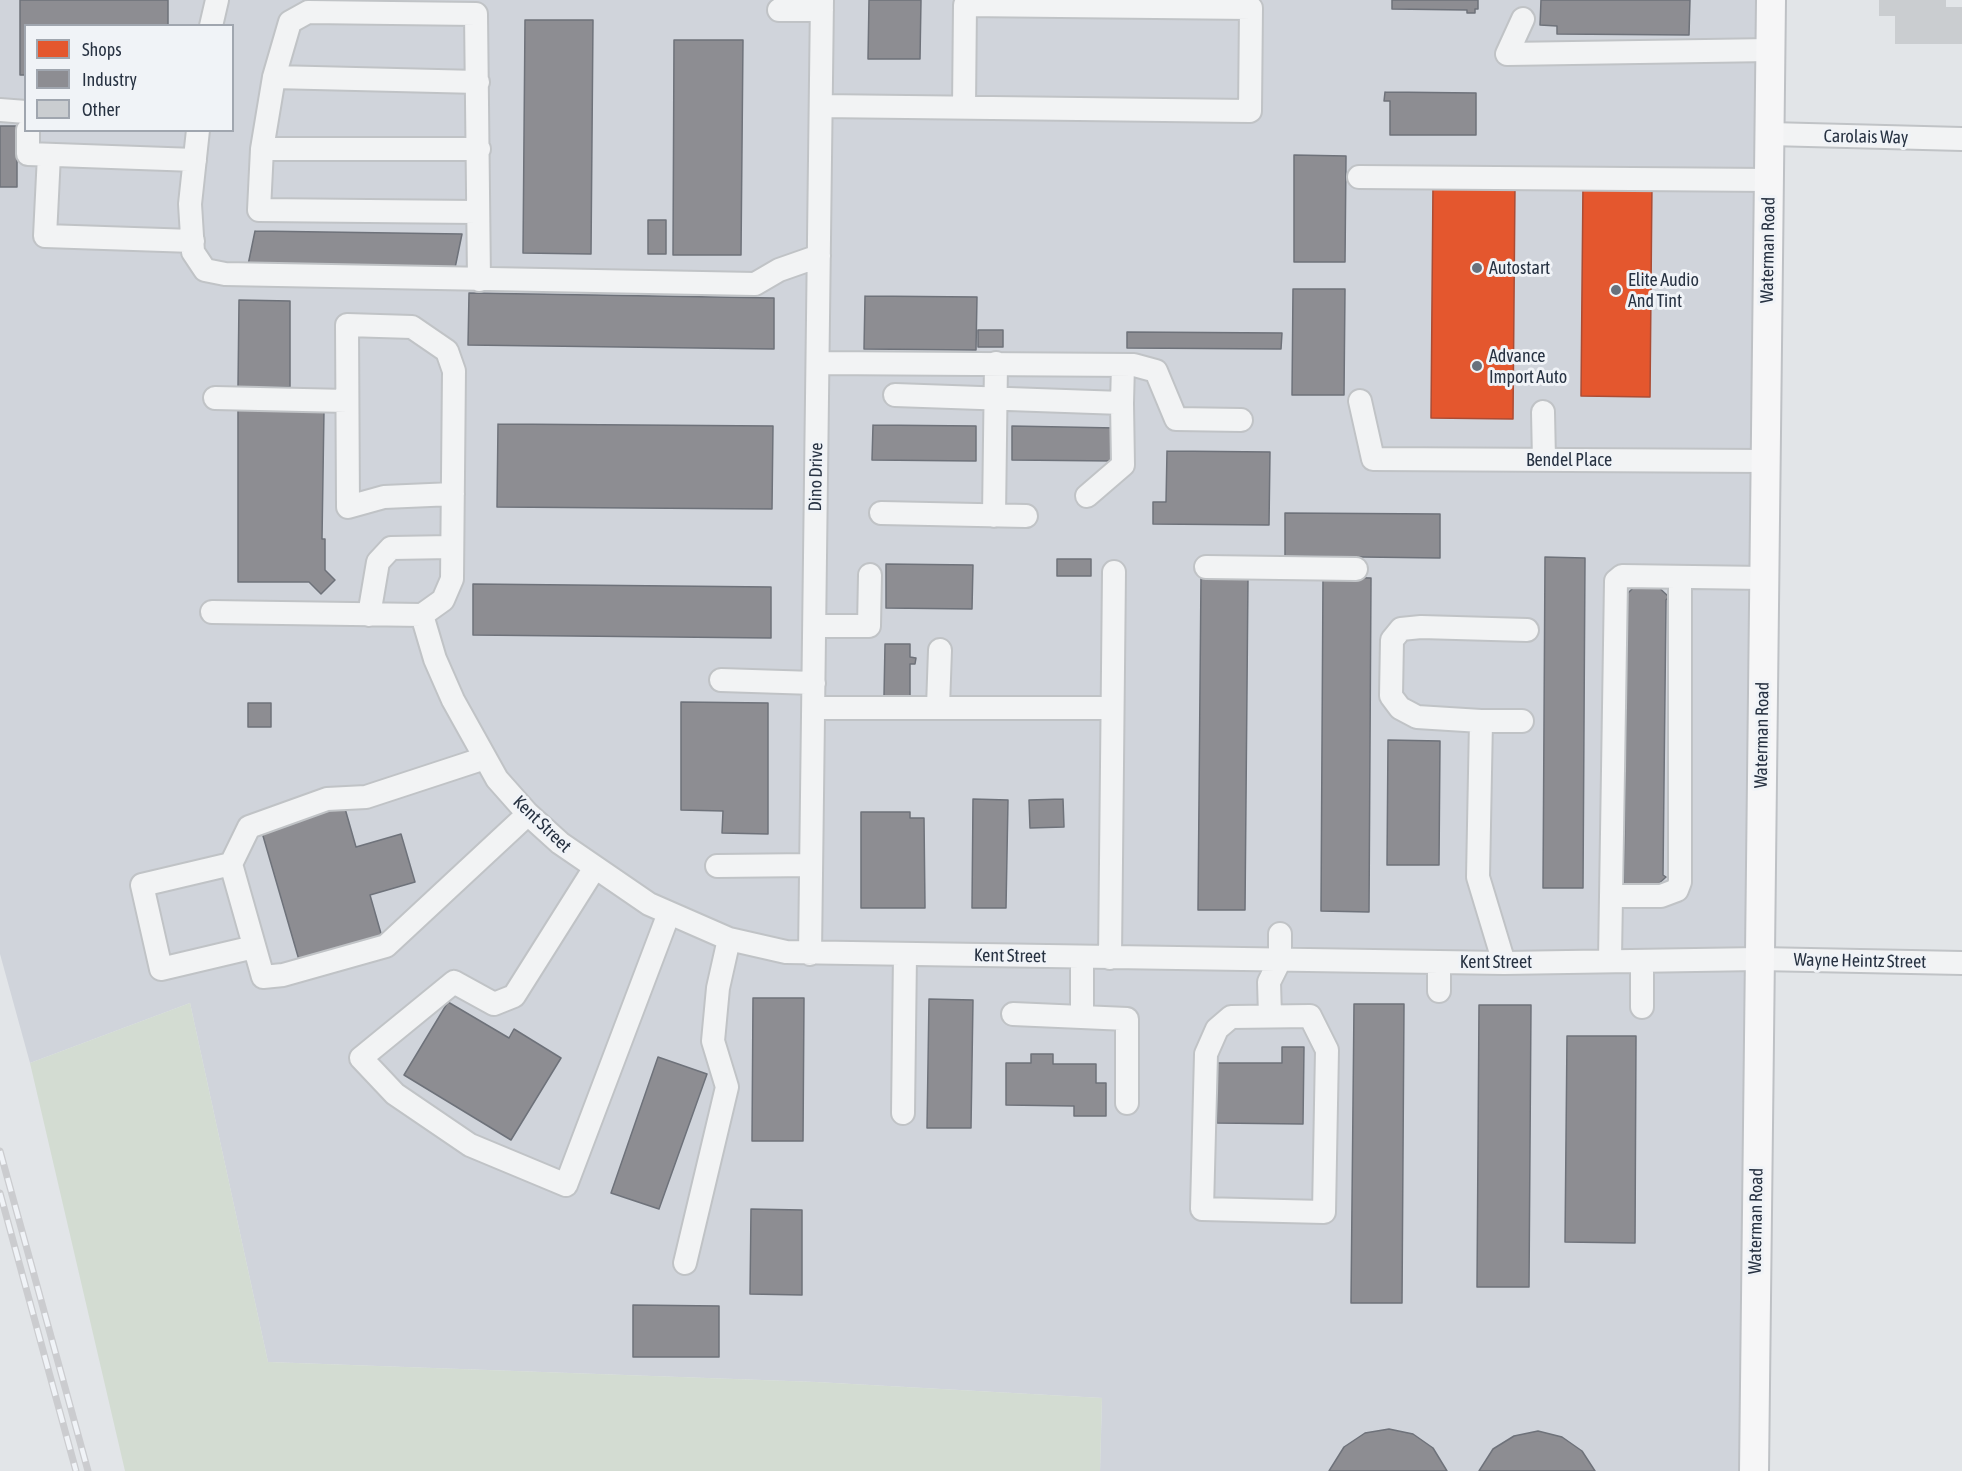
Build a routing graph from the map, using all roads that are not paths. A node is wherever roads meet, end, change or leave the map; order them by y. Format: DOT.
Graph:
graph roads {
  1 [pos="217,0"];
  2 [pos="1771,0"];
  3 [pos="822,5"];
  4 [pos="779,10"];
  5 [pos="1523,19"];
  6 [pos="211,24"];
  7 [pos="1771,50"];
  8 [pos="274,77"];
  9 [pos="478,82"];
  10 [pos="821,106"];
  11 [pos="964,107"];
  12 [pos="0,110"];
  13 [pos="24,112"];
  14 [pos="28,132"];
  15 [pos="198,132"];
  16 [pos="1770,134"];
  17 [pos="1962,139"];
  18 [pos="262,149"];
  19 [pos="479,149"];
  20 [pos="49,155"];
  21 [pos="195,160"];
  22 [pos="1359,177"];
  23 [pos="1769,180"];
  24 [pos="477,212"];
  25 [pos="193,241"];
  26 [pos="819,256"];
  27 [pos="479,279"];
  28 [pos="926,362"];
  29 [pos="818,363"];
  30 [pos="996,363"];
  31 [pos="1069,364"];
  32 [pos="1123,365"];
  33 [pos="895,395"];
  34 [pos="926,395"];
  35 [pos="215,398"];
  36 [pos="995,398"];
  37 [pos="347,401"];
  38 [pos="1070,401"];
  39 [pos="1360,401"];
  40 [pos="1122,403"];
  41 [pos="1543,412"];
  42 [pos="1241,420"];
  43 [pos="1544,460"];
  44 [pos="1766,461"];
  45 [pos="453,494"];
  46 [pos="1087,496"];
  47 [pos="881,513"];
  48 [pos="994,516"];
  49 [pos="1026,516"];
  50 [pos="452,547"];
  51 [pos="1206,567"];
  52 [pos="1356,570"];
  53 [pos="1114,572"];
  54 [pos="870,575"];
  55 [pos="1680,577"];
  56 [pos="1764,579"];
  57 [pos="212,612"];
  58 [pos="369,615"];
  59 [pos="422,615"];
  60 [pos="815,626"];
  61 [pos="1527,630"];
  62 [pos="940,650"];
  63 [pos="721,680"];
  64 [pos="814,683"];
  65 [pos="938,707"];
  66 [pos="814,708"];
  67 [pos="1111,708"];
  68 [pos="1481,721"];
  69 [pos="1522,721"];
  70 [pos="485,758"];
  71 [pos="528,814"];
  72 [pos="231,864"];
  73 [pos="811,865"];
  74 [pos="717,866"];
  75 [pos="594,869"];
  76 [pos="1611,896"];
  77 [pos="669,913"];
  78 [pos="1280,934"];
  79 [pos="729,939"];
  80 [pos="254,947"];
  81 [pos="810,954"];
  82 [pos="905,955"];
  83 [pos="1082,957"];
  84 [pos="1110,957"];
  85 [pos="1759,958"];
  86 [pos="1611,959"];
  87 [pos="1280,960"];
  88 [pos="1642,961"];
  89 [pos="1439,962"];
  90 [pos="1504,963"];
  91 [pos="1962,963"];
  92 [pos="1439,991"];
  93 [pos="1642,1007"];
  94 [pos="1013,1014"];
  95 [pos="1269,1016"];
  96 [pos="1082,1017"];
  97 [pos="1127,1103"];
  98 [pos="903,1113"];
  99 [pos="685,1263"];
  100 [pos="1754,1471"];
  1 -- 6 [label="street"];
  2 -- 7 [label="main road, Waterman Road"];
  3 -- 4 [label="street"];
  3 -- 10 [label="street, Dino Drive"];
  5 -- 7 [label="street"];
  7 -- 16 [label="main road, Waterman Road"];
  8 -- 9 [label="street"];
  8 -- 9 [label="street"];
  8 -- 18 [label="street"];
  9 -- 19 [label="street"];
  10 -- 11 [label="street"];
  10 -- 26 [label="street, Dino Drive"];
  11 -- 11 [label="street"];
  12 -- 13 [label="street"];
  14 -- 20 [label="street"];
  15 -- 21 [label="street"];
  16 -- 17 [label="street, Carolais Way"];
  16 -- 23 [label="main road, Waterman Road"];
  18 -- 19 [label="street"];
  18 -- 24 [label="street"];
  19 -- 24 [label="street"];
  20 -- 21 [label="street"];
  20 -- 25 [label="street"];
  21 -- 25 [label="street"];
  22 -- 23 [label="street"];
  23 -- 44 [label="main road, Waterman Road"];
  24 -- 27 [label="street"];
  25 -- 27 [label="street"];
  26 -- 27 [label="street"];
  26 -- 29 [label="street, Dino Drive"];
  28 -- 29 [label="street"];
  28 -- 30 [label="street"];
  28 -- 34 [label="street"];
  29 -- 60 [label="street, Dino Drive"];
  30 -- 31 [label="street"];
  30 -- 36 [label="street"];
  31 -- 32 [label="street"];
  31 -- 38 [label="street"];
  32 -- 40 [label="street"];
  32 -- 42 [label="street"];
  33 -- 34 [label="street"];
  34 -- 36 [label="street"];
  35 -- 37 [label="street"];
  36 -- 38 [label="street"];
  36 -- 48 [label="street"];
  37 -- 45 [label="street"];
  37 -- 45 [label="street"];
  38 -- 40 [label="street"];
  39 -- 43 [label="street, Bendel Place"];
  40 -- 46 [label="street"];
  41 -- 43 [label="street"];
  43 -- 44 [label="street, Bendel Place"];
  44 -- 56 [label="main road, Waterman Road"];
  45 -- 50 [label="street"];
  47 -- 48 [label="street"];
  48 -- 49 [label="street"];
  50 -- 58 [label="street"];
  50 -- 59 [label="street"];
  51 -- 52 [label="street"];
  53 -- 67 [label="street"];
  54 -- 60 [label="street"];
  55 -- 56 [label="street"];
  55 -- 76 [label="street"];
  55 -- 76 [label="street"];
  56 -- 85 [label="main road, Waterman Road"];
  57 -- 58 [label="street"];
  58 -- 59 [label="street"];
  59 -- 70 [label="street, Kent Street"];
  60 -- 64 [label="street, Dino Drive"];
  61 -- 68 [label="street"];
  62 -- 65 [label="street"];
  63 -- 64 [label="street"];
  64 -- 66 [label="street, Dino Drive"];
  65 -- 66 [label="street"];
  65 -- 67 [label="street"];
  66 -- 73 [label="street, Dino Drive"];
  67 -- 84 [label="street"];
  68 -- 69 [label="street"];
  68 -- 90 [label="street"];
  70 -- 71 [label="street, Kent Street"];
  70 -- 72 [label="street"];
  71 -- 75 [label="street, Kent Street"];
  71 -- 80 [label="street"];
  72 -- 80 [label="street"];
  72 -- 80 [label="street"];
  73 -- 74 [label="street"];
  73 -- 81 [label="street, Dino Drive"];
  75 -- 77 [label="street, Kent Street"];
  75 -- 77 [label="street"];
  76 -- 86 [label="street"];
  77 -- 79 [label="street, Kent Street"];
  78 -- 87 [label="street"];
  79 -- 81 [label="street, Kent Street"];
  79 -- 99 [label="street"];
  81 -- 82 [label="street, Kent Street"];
  82 -- 83 [label="street, Kent Street"];
  82 -- 98 [label="street"];
  83 -- 84 [label="street, Kent Street"];
  83 -- 96 [label="street"];
  84 -- 87 [label="street, Kent Street"];
  85 -- 88 [label="street, Kent Street"];
  85 -- 91 [label="street, Wayne Heintz Street"];
  85 -- 100 [label="main road, Waterman Road"];
  86 -- 88 [label="street, Kent Street"];
  86 -- 90 [label="street, Kent Street"];
  87 -- 89 [label="street, Kent Street"];
  87 -- 95 [label="street"];
  88 -- 93 [label="street"];
  89 -- 90 [label="street, Kent Street"];
  89 -- 92 [label="street"];
  94 -- 96 [label="street"];
  95 -- 95 [label="street"];
  96 -- 97 [label="street"];
}
